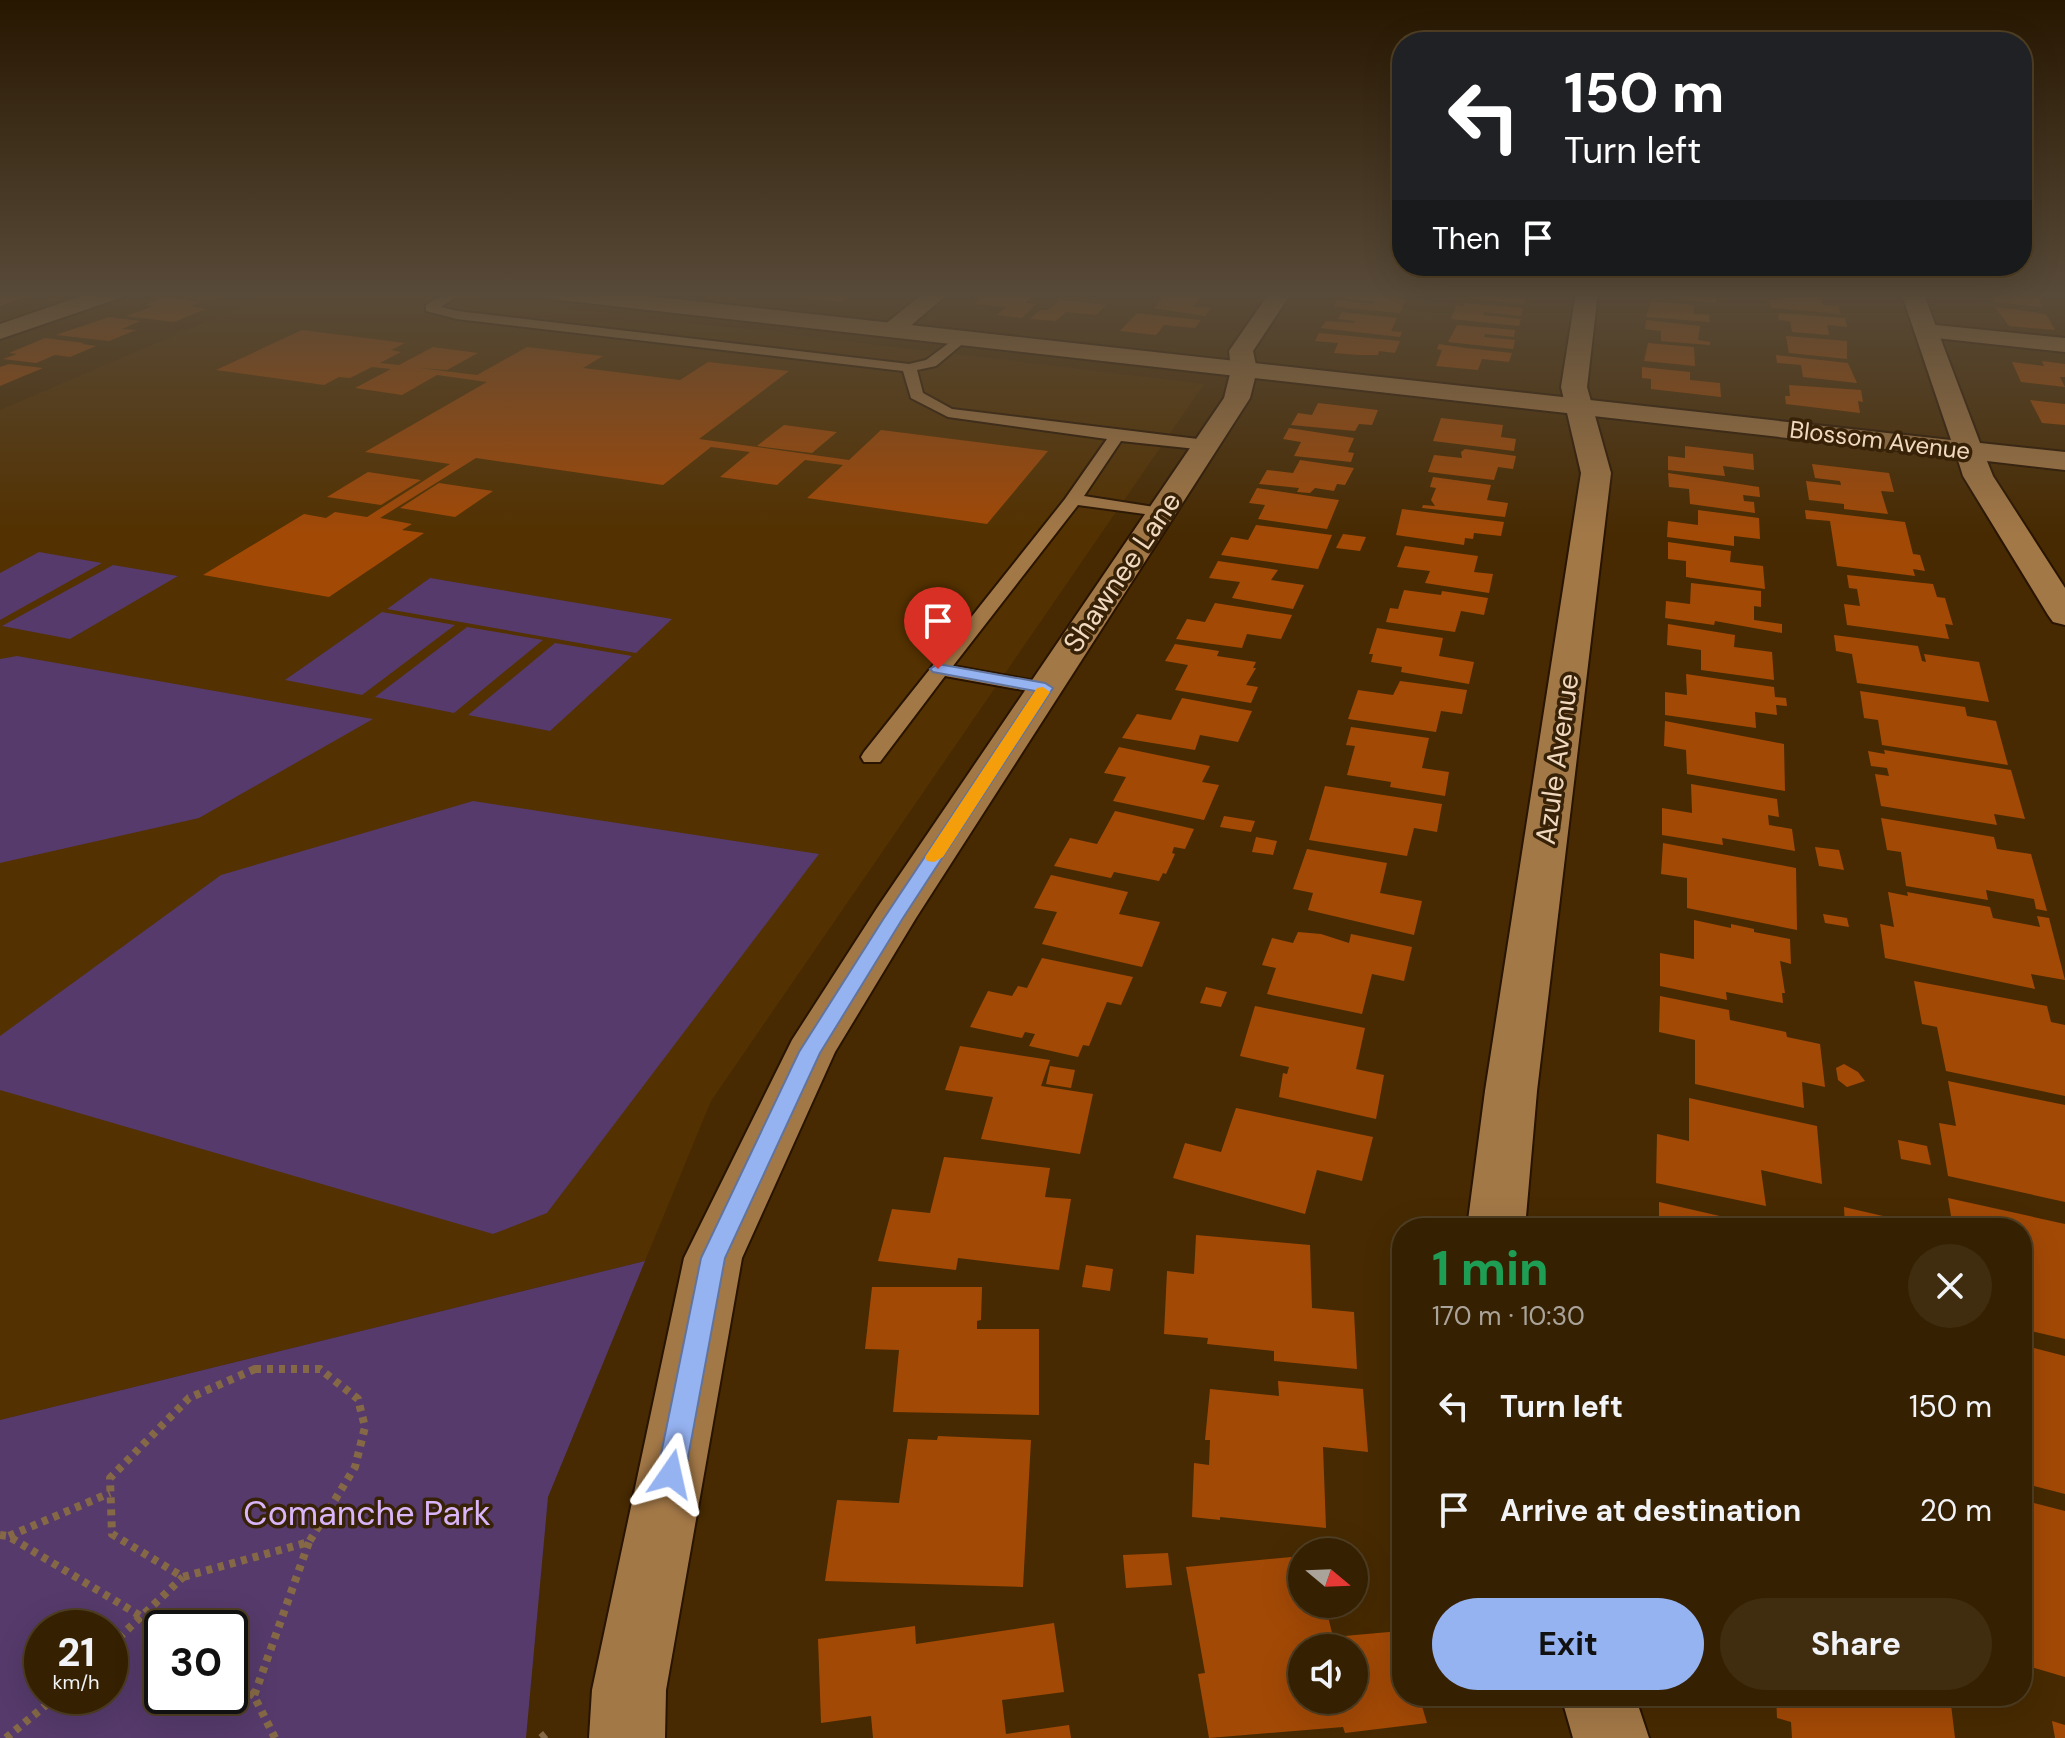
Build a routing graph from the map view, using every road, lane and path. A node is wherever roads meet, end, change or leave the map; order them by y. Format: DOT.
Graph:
graph roads {
  1 [pos="910,373"];
  2 [pos="1243,373"];
  3 [pos="1272,373"];
  4 [pos="1576,373"];
  5 [pos="1941,373"];
  6 [pos="1580,407"];
  7 [pos="1117,436"];
  8 [pos="1206,445"];
  9 [pos="1969,450"];
  10 [pos="2065,461"];
  11 [pos="1073,499"];
  12 [pos="1161,513"];
  13 [pos="2065,615"];
  14 [pos="938,669"];
  15 [pos="1045,688"];
  16 [pos="872,757"];
  17 [pos="1497,1218"];
  18 [pos="111,1493"];
  19 [pos="4,1536"];
  20 [pos="309,1542"];
  21 [pos="183,1577"];
  22 [pos="143,1616"];
  23 [pos="128,1630"];
  24 [pos="248,1692"];
  25 [pos="254,1696"];
  26 [pos="1601,1706"];
  27 [pos="35,1714"];
  28 [pos="6,1738"];
  29 [pos="275,1738"];
  30 [pos="627,1738"];
  31 [pos="1611,1738"];
  1 -- 7 [label="lane"];
  2 -- 8 [label="street, Shawnee Lane"];
  3 -- 6 [label="street, Blossom Avenue"];
  4 -- 6 [label="street, Azule Avenue"];
  5 -- 9 [label="street"];
  6 -- 9 [label="street, Blossom Avenue"];
  6 -- 17 [label="street, Azule Avenue"];
  7 -- 8 [label="lane"];
  7 -- 11 [label="lane"];
  8 -- 12 [label="street, Shawnee Lane"];
  9 -- 10 [label="street, Blossom Avenue"];
  9 -- 13 [label="street"];
  11 -- 12 [label="lane"];
  11 -- 14 [label="lane"];
  12 -- 15 [label="street, Shawnee Lane"];
  14 -- 15 [label="lane"];
  14 -- 16 [label="lane"];
  15 -- 30 [label="street, Shawnee Lane"];
  18 -- 19 [label="path"];
  18 -- 20 [label="path"];
  18 -- 21 [label="path"];
  19 -- 22 [label="path"];
  20 -- 21 [label="path"];
  20 -- 25 [label="path"];
  21 -- 22 [label="path"];
  22 -- 23 [label="path"];
  24 -- 25 [label="path"];
  25 -- 29 [label="path"];
  26 -- 31 [label="street"];
  27 -- 28 [label="path"];
}
